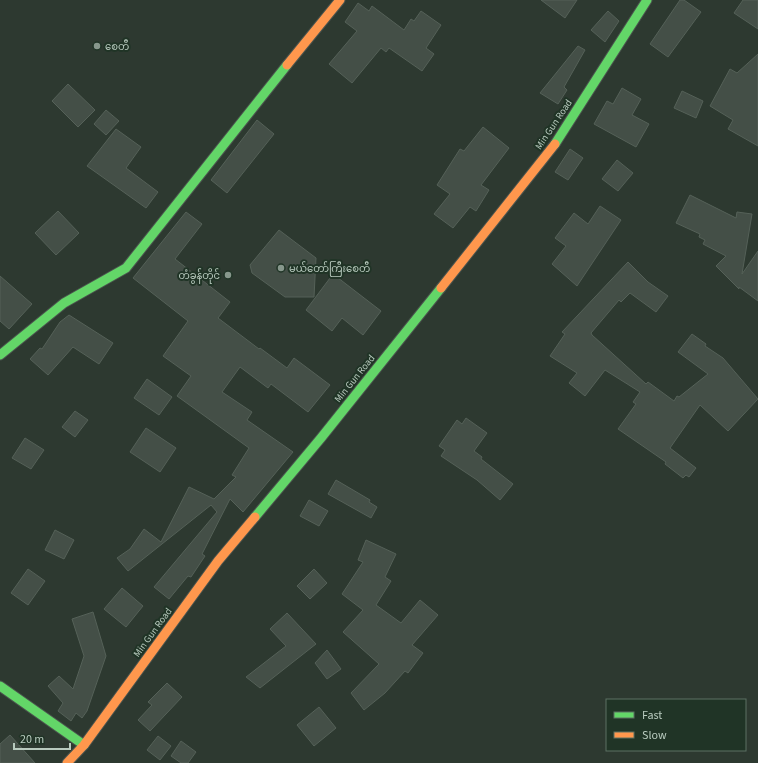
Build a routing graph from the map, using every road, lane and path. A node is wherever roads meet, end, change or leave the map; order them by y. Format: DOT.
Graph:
graph roads {
  1 [pos="340,0"];
  2 [pos="647,0"];
  3 [pos="0,355"];
  4 [pos="0,686"];
  5 [pos="84,745"];
  6 [pos="67,763"];
  1 -- 3 [label="street"];
  2 -- 5 [label="street, Min Gun Road"];
  4 -- 5 [label="street"];
  5 -- 6 [label="street, Min Gun Road"];
}
